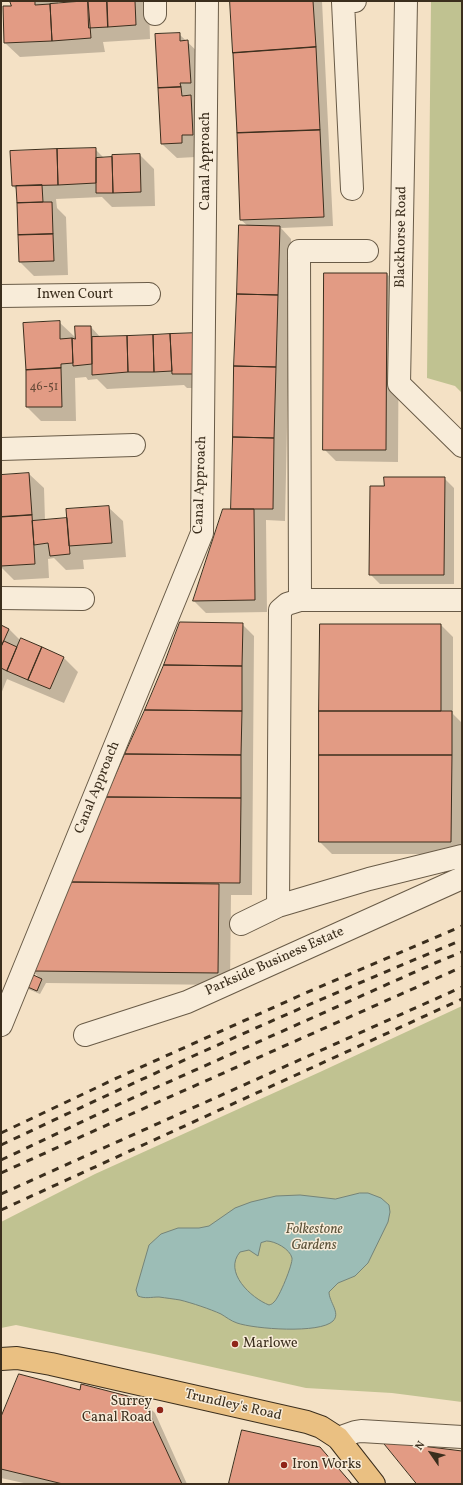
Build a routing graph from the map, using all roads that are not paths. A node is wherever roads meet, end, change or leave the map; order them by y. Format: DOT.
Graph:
graph roads {
  1 [pos="207,1"];
  2 [pos="355,1"];
  3 [pos="406,1"];
  4 [pos="352,189"];
  5 [pos="367,251"];
  6 [pos="149,294"];
  7 [pos="1,296"];
  8 [pos="134,445"];
  9 [pos="462,446"];
  10 [pos="1,449"];
  11 [pos="1,598"];
  12 [pos="83,599"];
  13 [pos="300,600"];
  14 [pos="462,600"];
  15 [pos="462,856"];
  16 [pos="462,878"];
  17 [pos="278,906"];
  18 [pos="241,924"];
  19 [pos="1,1025"];
  20 [pos="85,1035"];
  21 [pos="1,1359"];
  22 [pos="462,1437"];
  23 [pos="338,1438"];
  24 [pos="374,1484"];
  1 -- 19 [label="street, Canal Approach"];
  2 -- 4 [label="street"];
  3 -- 9 [label="street, Blackhorse Road"];
  5 -- 13 [label="street"];
  6 -- 7 [label="street, Inwen Court"];
  8 -- 10 [label="street"];
  11 -- 12 [label="street"];
  13 -- 14 [label="street"];
  13 -- 17 [label="street"];
  15 -- 17 [label="street"];
  16 -- 20 [label="street, Parkside Business Estate"];
  17 -- 18 [label="street"];
  21 -- 23 [label="main road, Trundley's Road"];
  22 -- 23 [label="street"];
  23 -- 24 [label="main road"];
}
